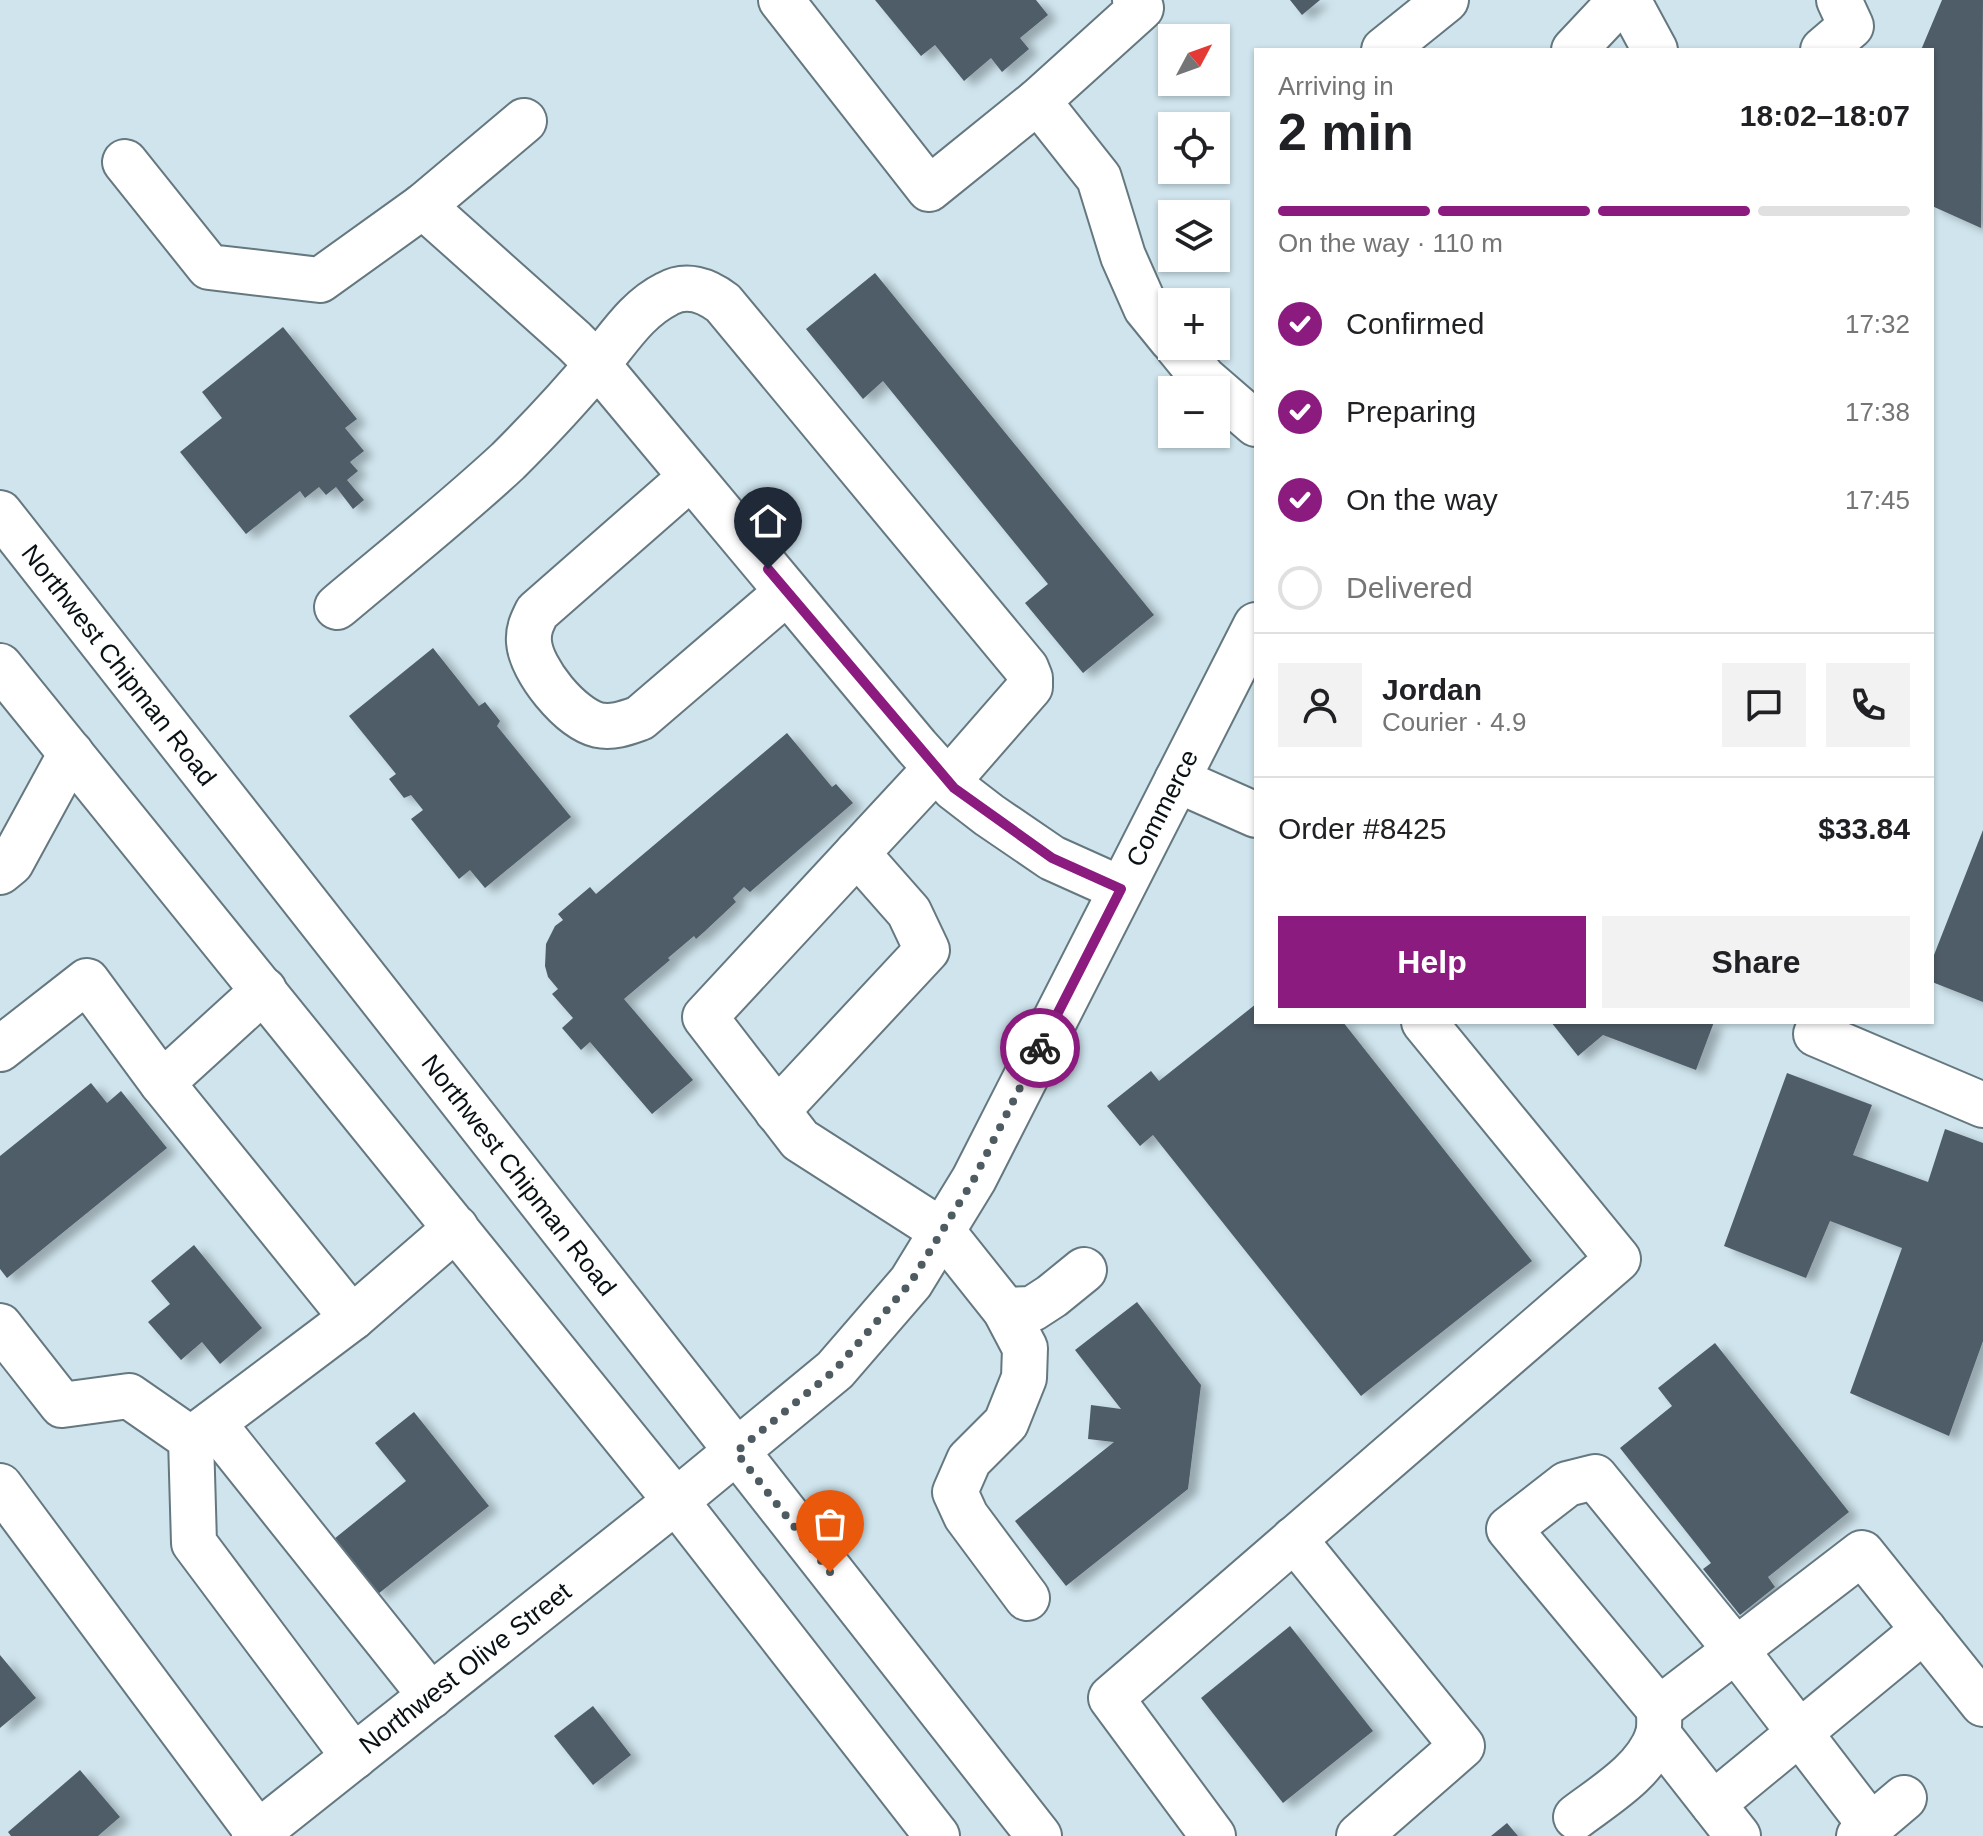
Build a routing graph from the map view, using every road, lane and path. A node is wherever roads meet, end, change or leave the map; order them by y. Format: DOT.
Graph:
graph roads {
  1 [pos="781,0"];
  2 [pos="1135,0"];
  3 [pos="1446,0"];
  4 [pos="1621,0"];
  5 [pos="1628,0"];
  6 [pos="1839,0"];
  7 [pos="1386,48"];
  8 [pos="1576,48"];
  9 [pos="1654,48"];
  10 [pos="1825,48"];
  11 [pos="1038,101"];
  12 [pos="524,121"];
  13 [pos="125,162"];
  14 [pos="423,206"];
  15 [pos="1158,323"];
  16 [pos="586,352"];
  17 [pos="1188,360"];
  18 [pos="1254,422"];
  19 [pos="691,477"];
  20 [pos="0,513"];
  21 [pos="787,592"];
  22 [pos="337,607"];
  23 [pos="1254,629"];
  24 [pos="0,666"];
  25 [pos="71,753"];
  26 [pos="942,775"];
  27 [pos="1177,780"];
  28 [pos="1254,814"];
  29 [pos="857,853"];
  30 [pos="0,872"];
  31 [pos="1121,889"];
  32 [pos="264,990"];
  33 [pos="1426,1024"];
  34 [pos="1816,1034"];
  35 [pos="0,1049"];
  36 [pos="162,1083"];
  37 [pos="1983,1105"];
  38 [pos="777,1111"];
  39 [pos="456,1228"];
  40 [pos="942,1231"];
  41 [pos="1084,1270"];
  42 [pos="1005,1310"];
  43 [pos="352,1318"];
  44 [pos="0,1326"];
  45 [pos="202,1431"];
  46 [pos="736,1452"];
  47 [pos="0,1486"];
  48 [pos="676,1501"];
  49 [pos="1294,1539"];
  50 [pos="1027,1598"];
  51 [pos="1924,1630"];
  52 [pos="1736,1650"];
  53 [pos="431,1696"];
  54 [pos="1983,1704"];
  55 [pos="1659,1721"];
  56 [pos="1800,1734"];
  57 [pos="354,1757"];
  58 [pos="1904,1798"];
  59 [pos="1576,1817"];
  60 [pos="1726,1820"];
  61 [pos="1865,1831"];
  62 [pos="256,1834"];
  63 [pos="937,1836"];
  64 [pos="1039,1836"];
  65 [pos="1213,1836"];
  66 [pos="1359,1836"];
  1 -- 11 [label="main road"];
  2 -- 11 [label="main road"];
  3 -- 7 [label="main road"];
  4 -- 8 [label="main road"];
  5 -- 9 [label="main road"];
  6 -- 10 [label="main road"];
  11 -- 15 [label="main road"];
  12 -- 14 [label="main road"];
  13 -- 14 [label="main road"];
  14 -- 16 [label="main road"];
  16 -- 19 [label="main road"];
  16 -- 22 [label="main road"];
  16 -- 26 [label="main road"];
  17 -- 18 [label="main road"];
  19 -- 21 [label="main road"];
  19 -- 21 [label="main road"];
  20 -- 46 [label="main road, Northwest Chipman Road"];
  21 -- 26 [label="main road"];
  23 -- 27 [label="main road, Commerce"];
  24 -- 25 [label="main road"];
  25 -- 30 [label="main road"];
  25 -- 32 [label="main road"];
  26 -- 29 [label="main road"];
  26 -- 31 [label="main road"];
  27 -- 28 [label="main road"];
  27 -- 31 [label="main road, Commerce"];
  29 -- 38 [label="main road"];
  29 -- 38 [label="main road"];
  31 -- 40 [label="main road, Commerce"];
  32 -- 36 [label="main road"];
  32 -- 39 [label="main road"];
  33 -- 49 [label="main road"];
  34 -- 37 [label="main road"];
  35 -- 36 [label="main road"];
  36 -- 43 [label="main road"];
  38 -- 40 [label="main road"];
  39 -- 43 [label="main road"];
  39 -- 48 [label="main road"];
  40 -- 42 [label="main road"];
  40 -- 46 [label="main road, Commerce"];
  41 -- 42 [label="main road"];
  42 -- 50 [label="main road"];
  43 -- 45 [label="main road"];
  44 -- 45 [label="main road"];
  45 -- 53 [label="main road"];
  45 -- 57 [label="main road"];
  46 -- 48 [label="main road, Northwest Olive Street"];
  46 -- 64 [label="main road, Northwest Chipman Road"];
  47 -- 62 [label="main road"];
  48 -- 53 [label="main road, Northwest Olive Street"];
  48 -- 63 [label="main road"];
  49 -- 65 [label="main road"];
  49 -- 66 [label="main road"];
  51 -- 52 [label="main road"];
  51 -- 54 [label="main road"];
  51 -- 56 [label="main road"];
  52 -- 55 [label="main road"];
  52 -- 55 [label="main road"];
  52 -- 56 [label="main road"];
  53 -- 57 [label="main road, Northwest Olive Street"];
  55 -- 59 [label="main road"];
  55 -- 60 [label="main road"];
  56 -- 60 [label="main road"];
  56 -- 61 [label="main road"];
  57 -- 62 [label="main road, Northwest Olive Street"];
  58 -- 61 [label="main road"];
}
